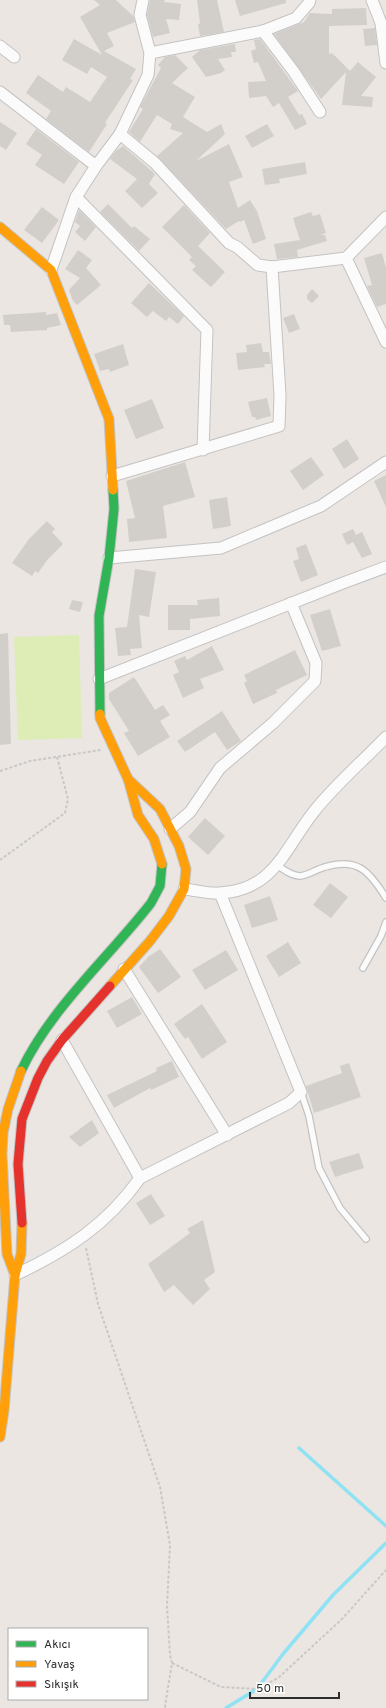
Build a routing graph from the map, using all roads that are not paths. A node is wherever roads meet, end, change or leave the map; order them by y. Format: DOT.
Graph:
graph roads {
  1 [pos="143,0"];
  2 [pos="372,0"];
  3 [pos="309,1"];
  4 [pos="263,32"];
  5 [pos="0,46"];
  6 [pos="150,53"];
  7 [pos="14,57"];
  8 [pos="386,63"];
  9 [pos="0,92"];
  10 [pos="320,112"];
  11 [pos="120,134"];
  12 [pos="96,166"];
  13 [pos="76,197"];
  14 [pos="386,217"];
  15 [pos="0,227"];
  16 [pos="346,258"];
  17 [pos="272,268"];
  18 [pos="51,270"];
  19 [pos="386,342"];
  20 [pos="203,450"];
  21 [pos="386,462"];
  22 [pos="112,476"];
  23 [pos="109,558"];
  24 [pos="386,567"];
  25 [pos="290,603"];
  26 [pos="99,679"];
  27 [pos="386,737"];
  28 [pos="128,780"];
  29 [pos="170,829"];
  30 [pos="277,865"];
  31 [pos="184,889"];
  32 [pos="220,893"];
  33 [pos="386,898"];
  34 [pos="386,922"];
  35 [pos="363,968"];
  36 [pos="124,969"];
  37 [pos="62,1040"];
  38 [pos="302,1092"];
  39 [pos="227,1135"];
  40 [pos="140,1178"];
  41 [pos="3,1234"];
  42 [pos="22,1234"];
  43 [pos="366,1239"];
  44 [pos="15,1275"];
  45 [pos="5,1339"];
  46 [pos="2,1411"];
  47 [pos="0,1437"];
  1 -- 6 [label="street"];
  2 -- 8 [label="street"];
  3 -- 4 [label="street"];
  4 -- 6 [label="street"];
  4 -- 10 [label="street"];
  5 -- 7 [label="street"];
  6 -- 11 [label="street"];
  9 -- 12 [label="street"];
  11 -- 12 [label="street"];
  11 -- 17 [label="street"];
  12 -- 13 [label="street"];
  13 -- 18 [label="street"];
  13 -- 20 [label="street"];
  14 -- 16 [label="street"];
  15 -- 18 [label="street"];
  16 -- 17 [label="street"];
  16 -- 19 [label="street"];
  17 -- 20 [label="street"];
  18 -- 22 [label="street"];
  20 -- 22 [label="street"];
  21 -- 23 [label="street"];
  22 -- 23 [label="street"];
  23 -- 26 [label="street"];
  24 -- 25 [label="street"];
  25 -- 26 [label="street"];
  25 -- 29 [label="street"];
  26 -- 28 [label="street"];
  27 -- 30 [label="street"];
  28 -- 29 [label="street"];
  28 -- 41 [label="street"];
  29 -- 31 [label="street"];
  30 -- 32 [label="street"];
  30 -- 33 [label="lane"];
  31 -- 32 [label="street"];
  31 -- 36 [label="street"];
  32 -- 38 [label="street"];
  34 -- 35 [label="lane"];
  36 -- 37 [label="street"];
  36 -- 39 [label="street"];
  37 -- 40 [label="street"];
  37 -- 42 [label="street"];
  38 -- 39 [label="street"];
  38 -- 43 [label="lane"];
  39 -- 40 [label="street"];
  40 -- 44 [label="street"];
  41 -- 42 [label="street"];
  41 -- 44 [label="street"];
  42 -- 44 [label="street"];
  44 -- 45 [label="street"];
  45 -- 46 [label="street"];
  46 -- 47 [label="street"];
}
